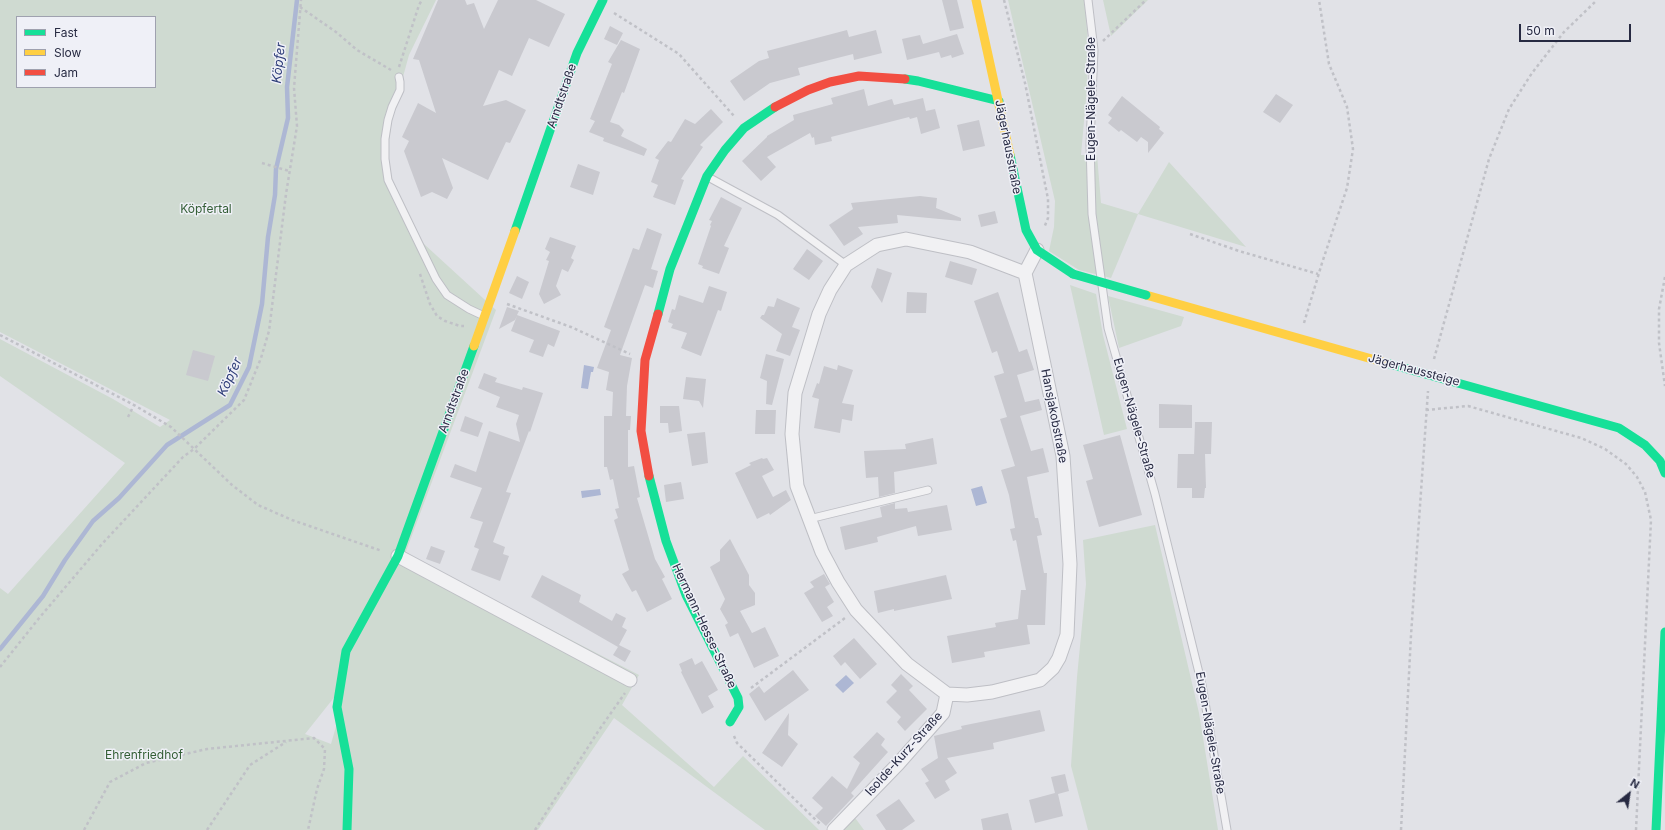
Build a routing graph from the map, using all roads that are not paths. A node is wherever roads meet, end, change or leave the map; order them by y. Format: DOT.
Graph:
graph roads {
  1 [pos="976,0"];
  2 [pos="1088,0"];
  3 [pos="602,2"];
  4 [pos="398,77"];
  5 [pos="999,101"];
  6 [pos="707,176"];
  7 [pos="1037,250"];
  8 [pos="846,265"];
  9 [pos="1025,273"];
  10 [pos="1146,295"];
  11 [pos="484,316"];
  12 [pos="1665,473"];
  13 [pos="928,490"];
  14 [pos="809,519"];
  15 [pos="398,556"];
  16 [pos="1665,632"];
  17 [pos="630,680"];
  18 [pos="947,694"];
  19 [pos="730,722"];
  20 [pos="347,830"];
  21 [pos="834,830"];
  22 [pos="1228,830"];
  23 [pos="1656,830"];
  1 -- 5 [label="street, Jägerhausstraße"];
  2 -- 22 [label="lane, Eugen-Nägele-Straße"];
  3 -- 11 [label="street, Arndtstraße"];
  4 -- 11 [label="lane"];
  5 -- 6 [label="street, Hermann-Hesse-Straße"];
  5 -- 7 [label="street, Jägerhausstraße"];
  6 -- 8 [label="lane"];
  6 -- 19 [label="street, Hermann-Hesse-Straße"];
  7 -- 9 [label="street"];
  7 -- 10 [label="street, Jägerhausstraße, bridge"];
  8 -- 9 [label="street"];
  8 -- 14 [label="street"];
  9 -- 18 [label="street, Hansjakobstraße"];
  10 -- 12 [label="street, Jägerhaussteige"];
  11 -- 15 [label="street, Arndtstraße"];
  13 -- 14 [label="lane"];
  14 -- 18 [label="street"];
  15 -- 17 [label="street"];
  15 -- 20 [label="street, Arndtstraße"];
  16 -- 23 [label="street"];
  18 -- 21 [label="street, Isolde-Kurz-Straße"];
}
